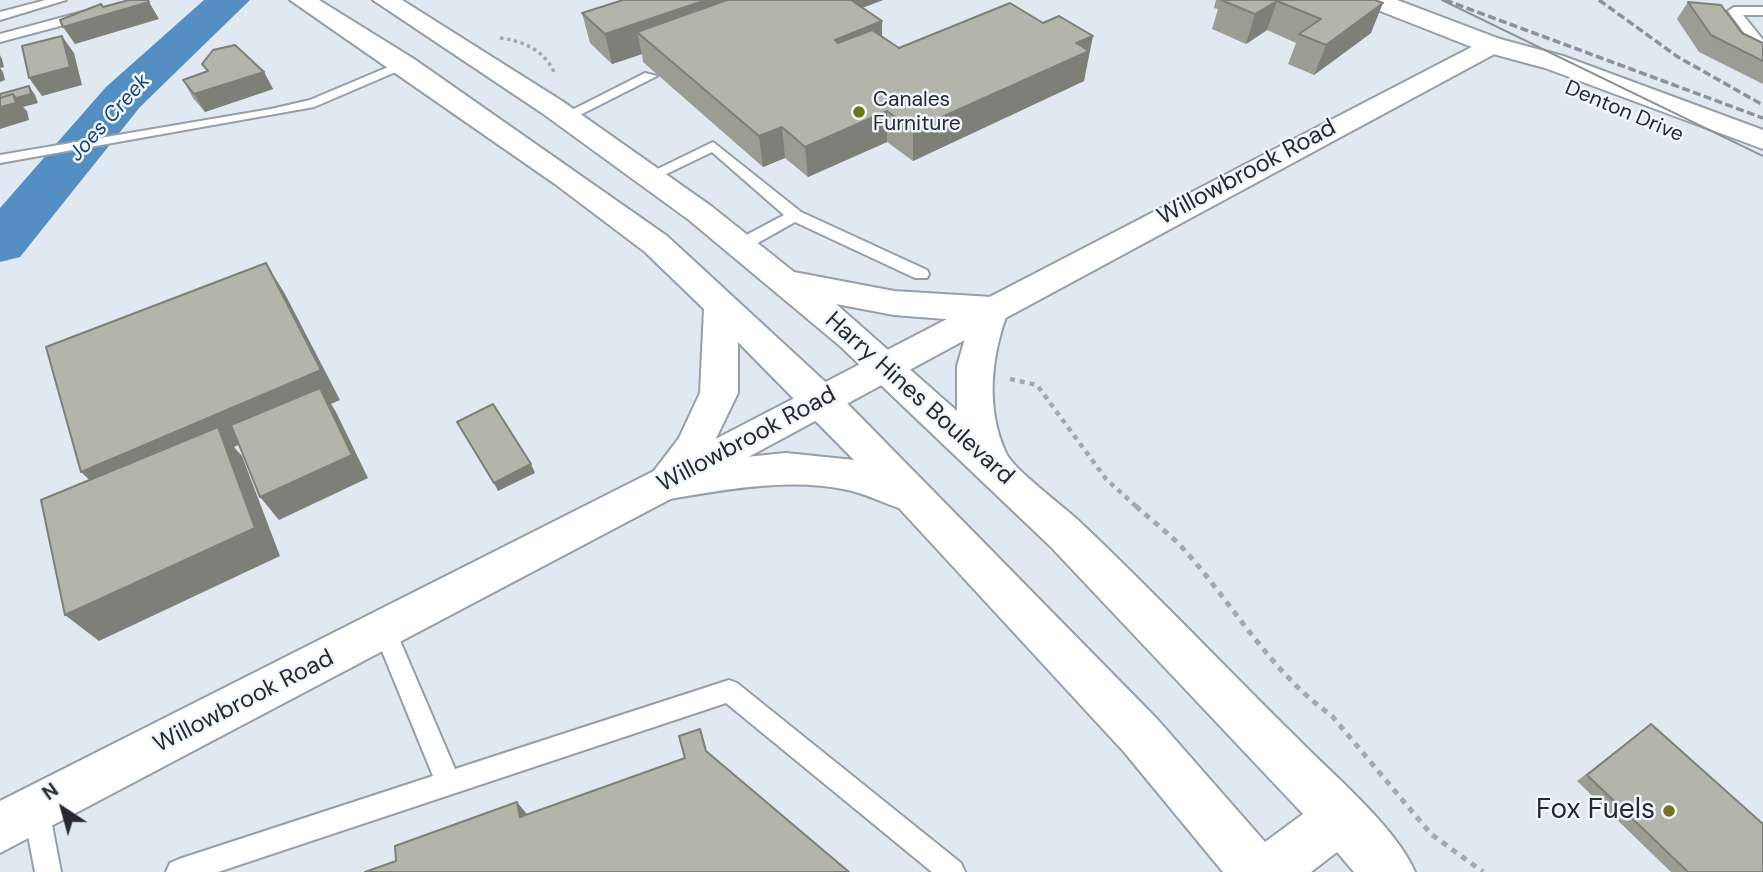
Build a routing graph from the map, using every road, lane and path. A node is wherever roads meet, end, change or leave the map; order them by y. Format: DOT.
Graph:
graph roads {
  1 [pos="60,0"];
  2 [pos="302,0"];
  3 [pos="385,0"];
  4 [pos="1374,0"];
  5 [pos="102,11"];
  6 [pos="1763,11"];
  7 [pos="0,16"];
  8 [pos="0,38"];
  9 [pos="453,44"];
  10 [pos="1491,45"];
  11 [pos="1763,49"];
  12 [pos="405,65"];
  13 [pos="650,76"];
  14 [pos="565,117"];
  15 [pos="1763,140"];
  16 [pos="6,157"];
  17 [pos="1763,168"];
  18 [pos="649,177"];
  19 [pos="795,216"];
  20 [pos="741,245"];
  21 [pos="921,274"];
  22 [pos="780,275"];
  23 [pos="721,306"];
  24 [pos="992,309"];
  25 [pos="884,366"];
  26 [pos="999,377"];
  27 [pos="821,400"];
  28 [pos="991,465"];
  29 [pos="664,484"];
  30 [pos="916,500"];
  31 [pos="384,629"];
  32 [pos="449,784"];
  33 [pos="1340,817"];
  34 [pos="18,819"];
  35 [pos="48,872"];
  36 [pos="179,872"];
  37 [pos="952,872"];
  38 [pos="1257,872"];
  39 [pos="1269,872"];
  40 [pos="1389,872"];
  41 [pos="1483,872"];
  1 -- 7 [label="lane"];
  2 -- 12 [label="main road"];
  3 -- 9 [label="main road, Harry Hines Boulevard"];
  4 -- 10 [label="main road, Denton Drive"];
  5 -- 8 [label="lane"];
  6 -- 11 [label="lane"];
  9 -- 12 [label="main road"];
  9 -- 14 [label="main road, Harry Hines Boulevard"];
  10 -- 15 [label="main road, Denton Drive"];
  10 -- 17 [label="main road, Denton Drive"];
  10 -- 24 [label="main road, Willowbrook Road"];
  12 -- 16 [label="lane"];
  12 -- 23 [label="main road"];
  13 -- 14 [label="lane"];
  14 -- 18 [label="main road, Harry Hines Boulevard"];
  18 -- 19 [label="lane"];
  18 -- 20 [label="main road, Harry Hines Boulevard"];
  19 -- 20 [label="lane"];
  19 -- 21 [label="lane"];
  20 -- 22 [label="main road, Harry Hines Boulevard"];
  22 -- 24 [label="main road"];
  22 -- 25 [label="main road, Harry Hines Boulevard"];
  23 -- 27 [label="main road"];
  23 -- 29 [label="main road"];
  24 -- 25 [label="main road, Willowbrook Road"];
  24 -- 28 [label="main road"];
  25 -- 27 [label="main road, Willowbrook Road"];
  25 -- 28 [label="main road, Harry Hines Boulevard"];
  26 -- 41 [label="path"];
  27 -- 29 [label="main road, Willowbrook Road"];
  27 -- 30 [label="main road"];
  28 -- 33 [label="main road, Harry Hines Boulevard"];
  29 -- 30 [label="main road"];
  29 -- 31 [label="main road, Willowbrook Road"];
  30 -- 38 [label="main road"];
  31 -- 32 [label="lane"];
  31 -- 34 [label="main road, Willowbrook Road"];
  32 -- 36 [label="lane"];
  32 -- 37 [label="lane"];
  33 -- 39 [label="main road"];
  33 -- 40 [label="main road, Harry Hines Boulevard"];
  34 -- 35 [label="lane"];
}
